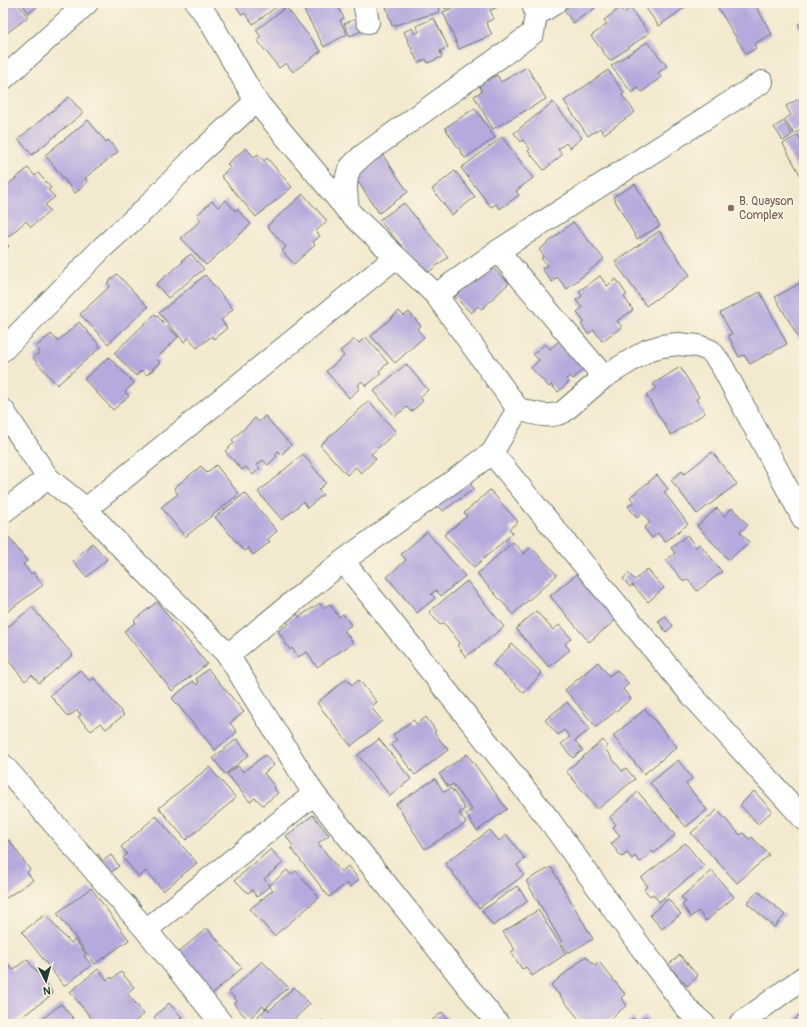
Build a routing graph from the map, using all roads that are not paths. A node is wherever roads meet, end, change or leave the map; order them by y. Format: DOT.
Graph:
graph roads {
  1 [pos="87,3"];
  2 [pos="197,3"];
  3 [pos="555,3"];
  4 [pos="535,9"];
  5 [pos="3,79"];
  6 [pos="762,82"];
  7 [pos="256,101"];
  8 [pos="348,210"];
  9 [pos="498,251"];
  10 [pos="396,257"];
  11 [pos="436,295"];
  12 [pos="3,350"];
  13 [pos="604,377"];
  14 [pos="518,409"];
  15 [pos="3,410"];
  16 [pos="492,453"];
  17 [pos="48,478"];
  18 [pos="86,509"];
  19 [pos="3,512"];
  20 [pos="804,520"];
  21 [pos="343,561"];
  22 [pos="228,655"];
  23 [pos="3,765"];
  24 [pos="314,794"];
  25 [pos="804,819"];
  26 [pos="146,930"];
  27 [pos="804,978"];
  28 [pos="222,1024"];
  29 [pos="498,1024"];
  30 [pos="704,1024"];
  31 [pos="740,1024"];
  1 -- 5 [label="street"];
  2 -- 7 [label="street"];
  3 -- 4 [label="street"];
  4 -- 8 [label="street"];
  6 -- 9 [label="street"];
  7 -- 8 [label="street"];
  7 -- 12 [label="street"];
  8 -- 10 [label="street"];
  9 -- 11 [label="street"];
  9 -- 13 [label="street"];
  10 -- 11 [label="street"];
  10 -- 18 [label="street"];
  11 -- 14 [label="street"];
  13 -- 14 [label="street"];
  13 -- 20 [label="street"];
  14 -- 16 [label="street"];
  15 -- 17 [label="street"];
  16 -- 21 [label="street"];
  16 -- 25 [label="street"];
  17 -- 18 [label="street"];
  17 -- 19 [label="street"];
  18 -- 22 [label="street"];
  21 -- 22 [label="street"];
  21 -- 30 [label="street"];
  22 -- 24 [label="street"];
  23 -- 26 [label="street"];
  24 -- 26 [label="street"];
  24 -- 29 [label="street"];
  26 -- 28 [label="street"];
  27 -- 31 [label="street"];
}
